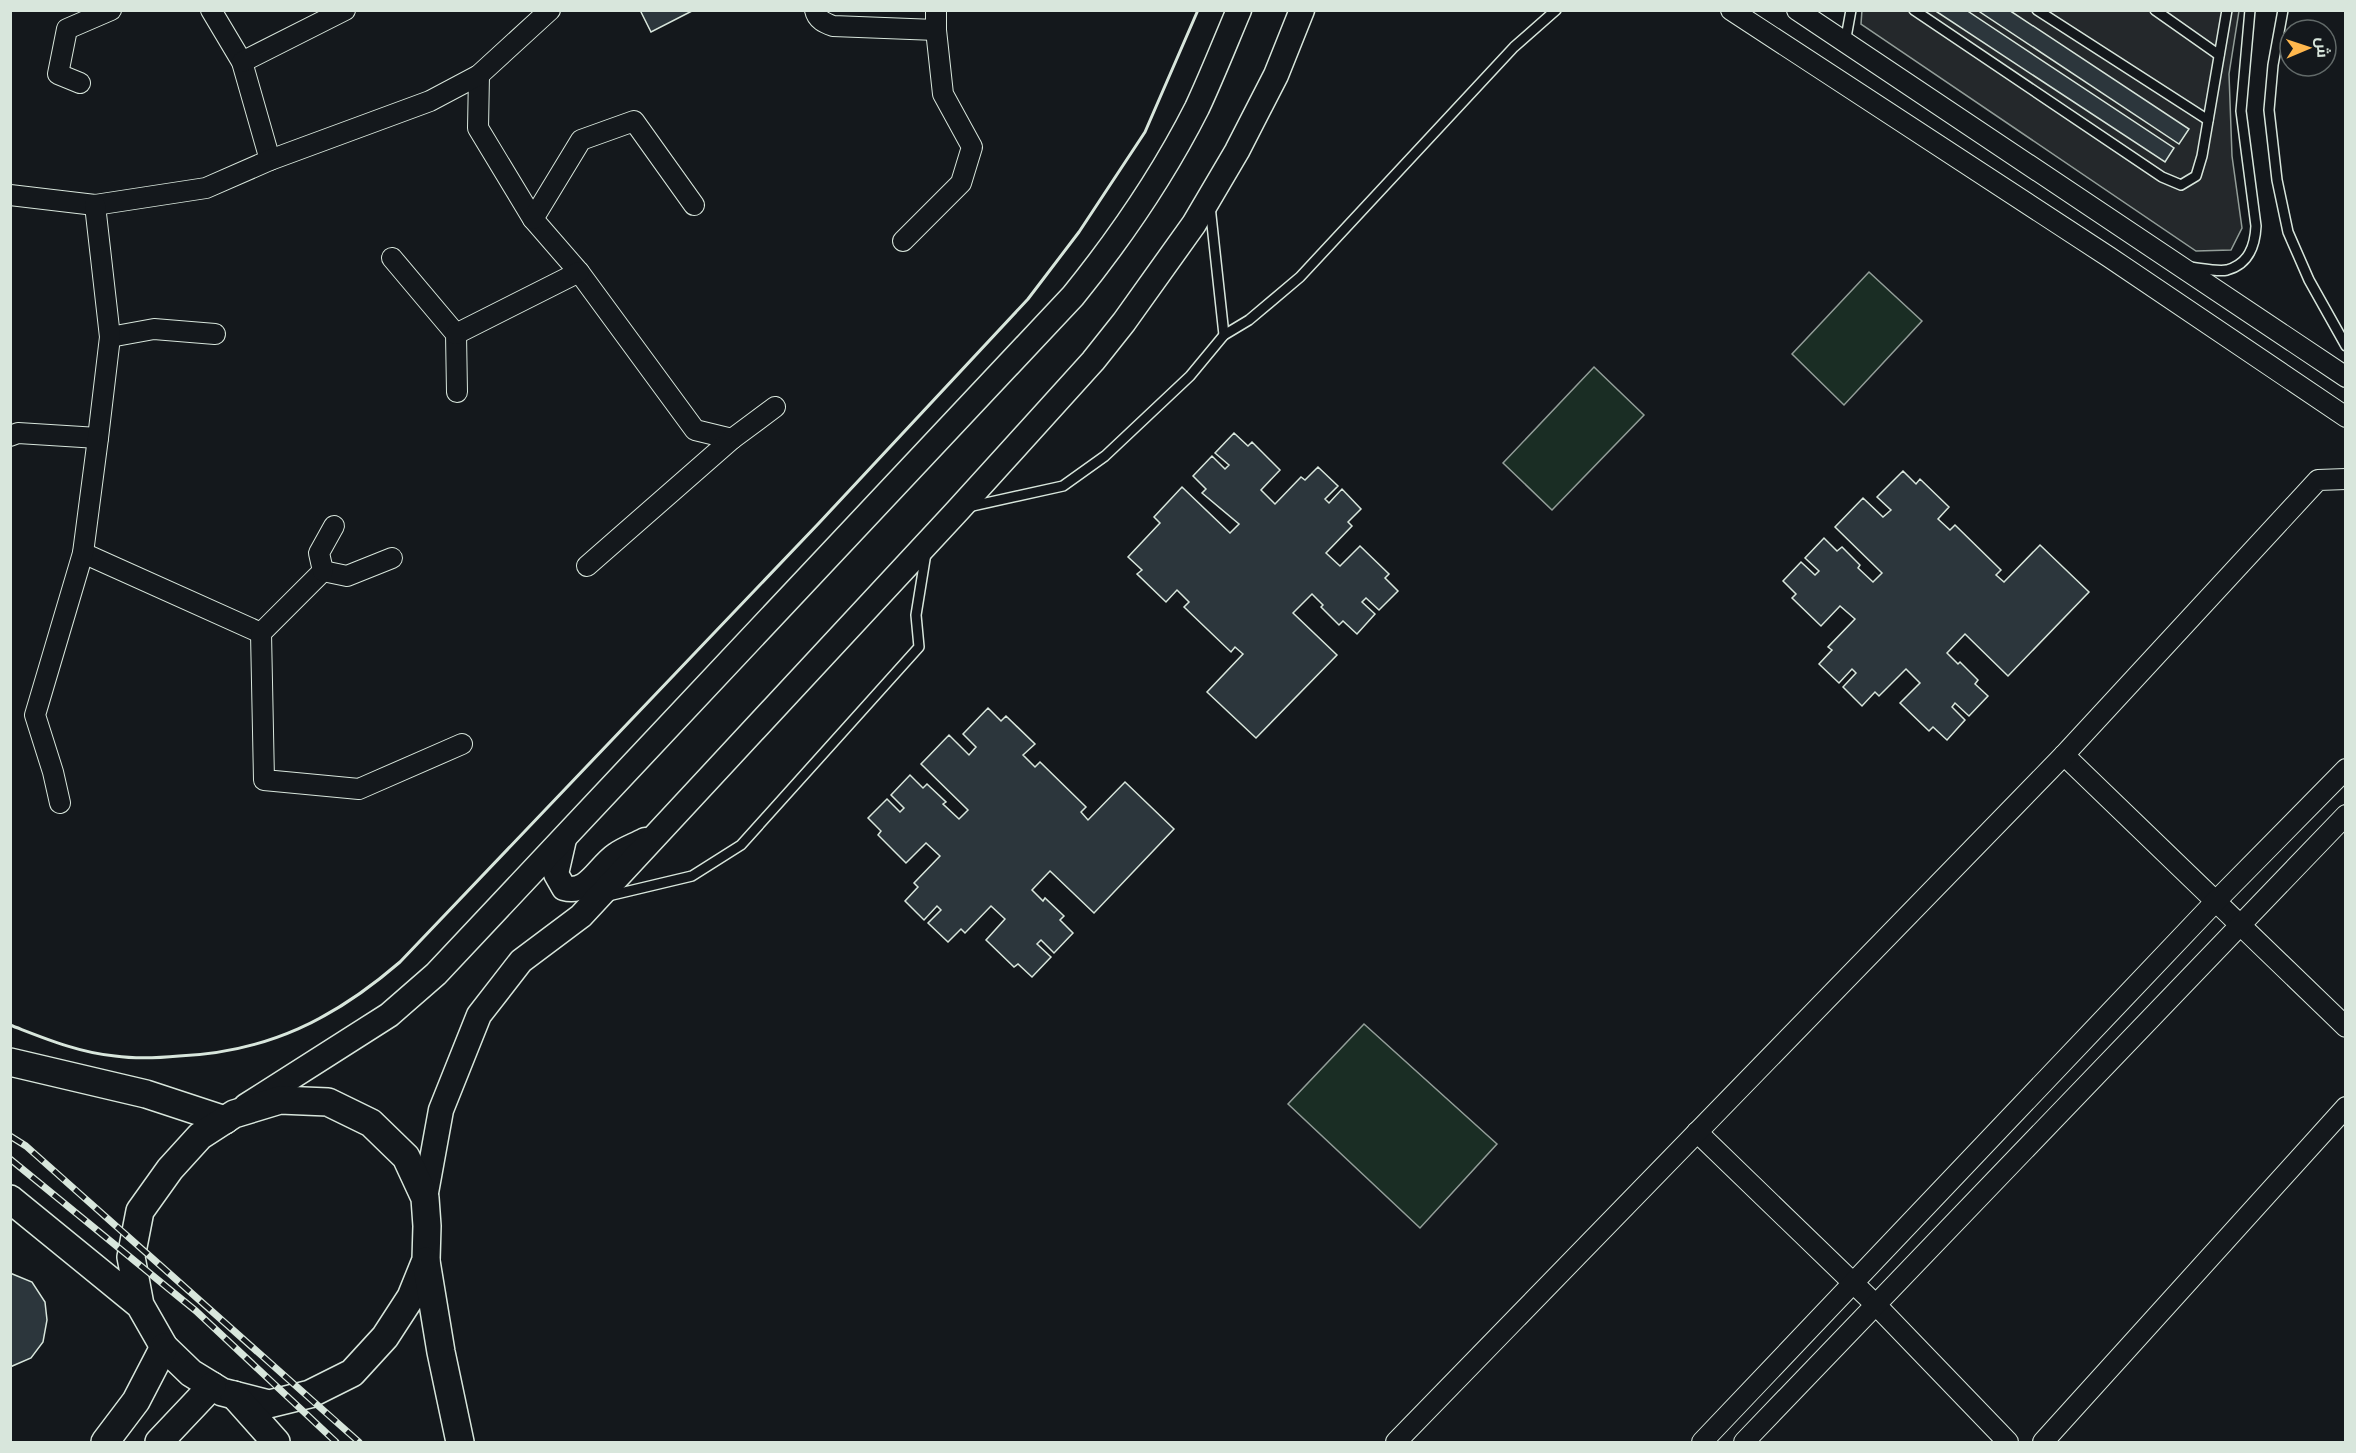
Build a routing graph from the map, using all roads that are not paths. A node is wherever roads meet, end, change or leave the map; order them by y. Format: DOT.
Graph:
graph roads {
  1 [pos="111,10"];
  2 [pos="211,10"];
  3 [pos="345,10"];
  4 [pos="550,10"];
  5 [pos="816,10"];
  6 [pos="1239,10"];
  7 [pos="1302,10"];
  8 [pos="1556,10"];
  9 [pos="1731,10"];
  10 [pos="1797,10"];
  11 [pos="1851,10"];
  12 [pos="1914,10"];
  13 [pos="2037,10"];
  14 [pos="2155,10"];
  15 [pos="2227,10"];
  16 [pos="2250,10"];
  17 [pos="2283,10"];
  18 [pos="936,20"];
  19 [pos="1845,43"];
  20 [pos="2219,55"];
  21 [pos="242,62"];
  22 [pos="479,75"];
  23 [pos="80,83"];
  24 [pos="2208,120"];
  25 [pos="270,160"];
  26 [pos="10,195"];
  27 [pos="1210,198"];
  28 [pos="94,205"];
  29 [pos="694,205"];
  30 [pos="533,219"];
  31 [pos="903,242"];
  32 [pos="392,258"];
  33 [pos="2181,266"];
  34 [pos="579,272"];
  35 [pos="215,334"];
  36 [pos="456,334"];
  37 [pos="1224,335"];
  38 [pos="110,337"];
  39 [pos="2346,346"];
  40 [pos="2346,377"];
  41 [pos="457,392"];
  42 [pos="775,407"];
  43 [pos="2346,417"];
  44 [pos="10,436"];
  45 [pos="98,438"];
  46 [pos="732,439"];
  47 [pos="2346,479"];
  48 [pos="959,509"];
  49 [pos="334,526"];
  50 [pos="928,543"];
  51 [pos="83,553"];
  52 [pos="392,558"];
  53 [pos="587,566"];
  54 [pos="323,571"];
  55 [pos="261,633"];
  56 [pos="462,744"];
  57 [pos="2064,755"];
  58 [pos="2346,769"];
  59 [pos="60,803"];
  60 [pos="2346,815"];
  61 [pos="657,835"];
  62 [pos="565,837"];
  63 [pos="597,899"];
  64 [pos="2215,902"];
  65 [pos="2240,925"];
  66 [pos="2346,1027"];
  67 [pos="10,1062"];
  68 [pos="2346,1107"];
  69 [pos="230,1117"];
  70 [pos="1697,1132"];
  71 [pos="425,1198"];
  72 [pos="10,1199"];
  73 [pos="426,1260"];
  74 [pos="1854,1284"];
  75 [pos="140,1305"];
  76 [pos="1876,1305"];
  77 [pos="164,1347"];
  78 [pos="223,1390"];
  79 [pos="105,1443"];
  80 [pos="159,1443"];
  81 [pos="276,1443"];
  82 [pos="460,1443"];
  83 [pos="1396,1443"];
  84 [pos="1702,1443"];
  85 [pos="1744,1443"];
  86 [pos="2008,1443"];
  87 [pos="2043,1443"];
  1 -- 23 [label="street"];
  2 -- 21 [label="street"];
  3 -- 21 [label="street"];
  4 -- 22 [label="street"];
  5 -- 18 [label="street"];
  6 -- 62 [label="street"];
  7 -- 27 [label="street"];
  8 -- 37 [label="lane"];
  9 -- 43 [label="street"];
  10 -- 19 [label="street"];
  11 -- 19 [label="lane"];
  12 -- 24 [label="lane"];
  13 -- 24 [label="lane"];
  14 -- 20 [label="lane"];
  15 -- 20 [label="lane"];
  16 -- 33 [label="lane"];
  17 -- 39 [label="lane"];
  18 -- 31 [label="street"];
  19 -- 33 [label="street"];
  20 -- 24 [label="lane"];
  21 -- 25 [label="street"];
  22 -- 25 [label="street"];
  22 -- 30 [label="street"];
  25 -- 28 [label="street"];
  26 -- 28 [label="street"];
  27 -- 37 [label="lane"];
  27 -- 48 [label="street"];
  28 -- 38 [label="street"];
  29 -- 30 [label="street"];
  30 -- 34 [label="street"];
  32 -- 36 [label="street"];
  33 -- 40 [label="street"];
  34 -- 36 [label="street"];
  34 -- 46 [label="street"];
  35 -- 38 [label="street"];
  36 -- 41 [label="street"];
  37 -- 48 [label="lane"];
  38 -- 45 [label="street"];
  42 -- 46 [label="street"];
  44 -- 45 [label="street"];
  45 -- 51 [label="street"];
  46 -- 53 [label="street"];
  47 -- 57 [label="street"];
  48 -- 50 [label="street"];
  49 -- 54 [label="street"];
  50 -- 61 [label="street"];
  50 -- 63 [label="lane"];
  51 -- 55 [label="street"];
  51 -- 59 [label="street"];
  52 -- 54 [label="street"];
  54 -- 55 [label="street"];
  55 -- 56 [label="street"];
  57 -- 64 [label="street"];
  57 -- 70 [label="street"];
  58 -- 64 [label="street"];
  60 -- 65 [label="street"];
  61 -- 62 [label="street"];
  61 -- 63 [label="street"];
  62 -- 69 [label="street"];
  63 -- 71 [label="street"];
  64 -- 65 [label="street"];
  64 -- 74 [label="street"];
  65 -- 66 [label="street"];
  65 -- 76 [label="street"];
  67 -- 69 [label="main road"];
  68 -- 87 [label="street"];
  69 -- 71 [label="main road"];
  69 -- 75 [label="main road"];
  70 -- 74 [label="street"];
  70 -- 83 [label="street"];
  71 -- 73 [label="main road"];
  72 -- 75 [label="main road"];
  73 -- 78 [label="main road"];
  73 -- 82 [label="main road"];
  74 -- 76 [label="street"];
  74 -- 84 [label="street"];
  75 -- 77 [label="main road"];
  76 -- 85 [label="street"];
  76 -- 86 [label="street"];
  77 -- 78 [label="main road"];
  77 -- 79 [label="main road"];
  78 -- 80 [label="main road"];
  78 -- 81 [label="main road"];
}
